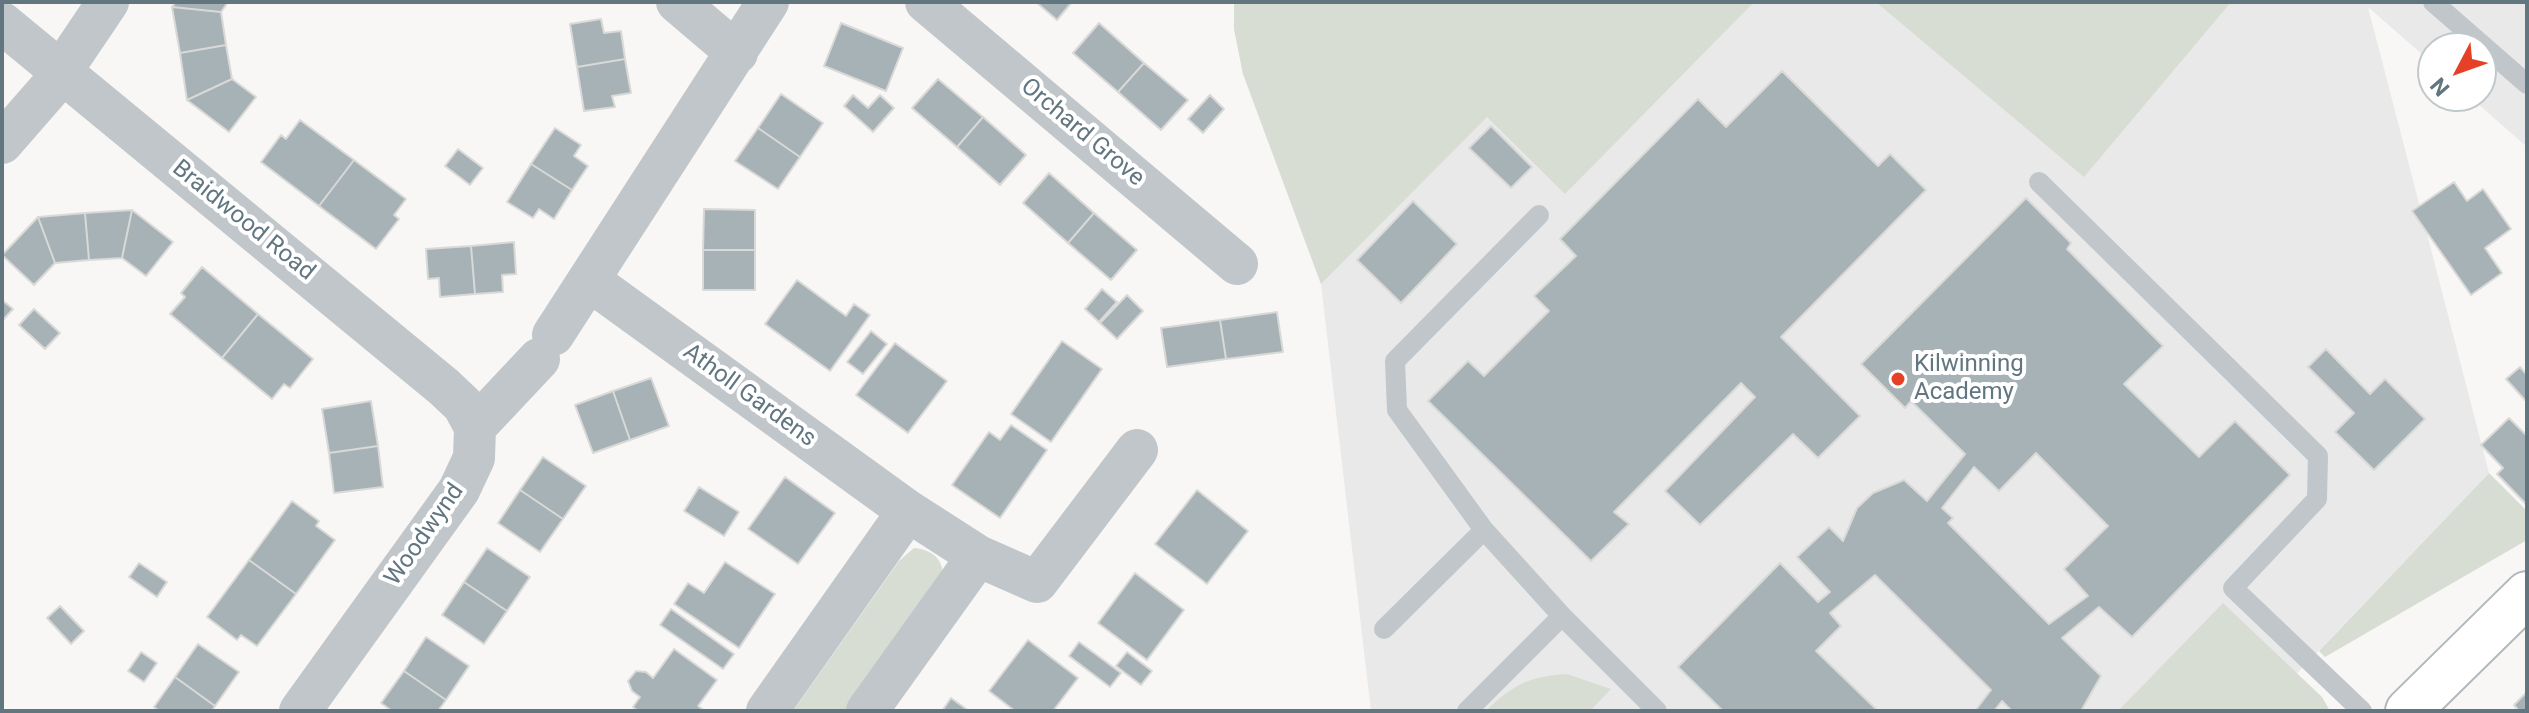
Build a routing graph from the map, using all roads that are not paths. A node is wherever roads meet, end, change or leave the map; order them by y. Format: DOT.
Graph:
graph roads {
  1 [pos="108,2"];
  2 [pos="677,2"];
  3 [pos="768,2"];
  4 [pos="926,2"];
  5 [pos="2433,2"];
  6 [pos="2,23"];
  7 [pos="737,53"];
  8 [pos="61,72"];
  9 [pos="2527,84"];
  10 [pos="2,143"];
  11 [pos="2039,182"];
  12 [pos="1539,215"];
  13 [pos="1237,264"];
  14 [pos="590,281"];
  15 [pos="475,427"];
  16 [pos="1137,450"];
  17 [pos="908,511"];
  18 [pos="1484,530"];
  19 [pos="978,556"];
  20 [pos="2527,594"];
  21 [pos="1562,616"];
  22 [pos="1384,629"];
  23 [pos="300,711"];
  24 [pos="767,711"];
  25 [pos="867,711"];
  26 [pos="1467,711"];
  27 [pos="1657,711"];
  28 [pos="2362,711"];
  29 [pos="2408,711"];
  1 -- 8 [label="street"];
  2 -- 7 [label="street"];
  3 -- 7 [label="street"];
  4 -- 13 [label="street, Orchard Grove"];
  5 -- 9 [label="lane"];
  6 -- 8 [label="street, Braidwood Road"];
  7 -- 14 [label="street"];
  8 -- 10 [label="street"];
  8 -- 15 [label="street, Braidwood Road"];
  11 -- 28 [label="lane"];
  12 -- 18 [label="lane"];
  14 -- 15 [label="street"];
  14 -- 17 [label="street, Atholl Gardens"];
  15 -- 23 [label="street, Woodwynd"];
  16 -- 19 [label="street, Atholl Gardens"];
  17 -- 19 [label="street, Atholl Gardens"];
  17 -- 24 [label="street"];
  18 -- 21 [label="lane"];
  18 -- 22 [label="lane"];
  19 -- 25 [label="street"];
  20 -- 29 [label="highway"];
  21 -- 26 [label="lane"];
  21 -- 27 [label="lane"];
}
